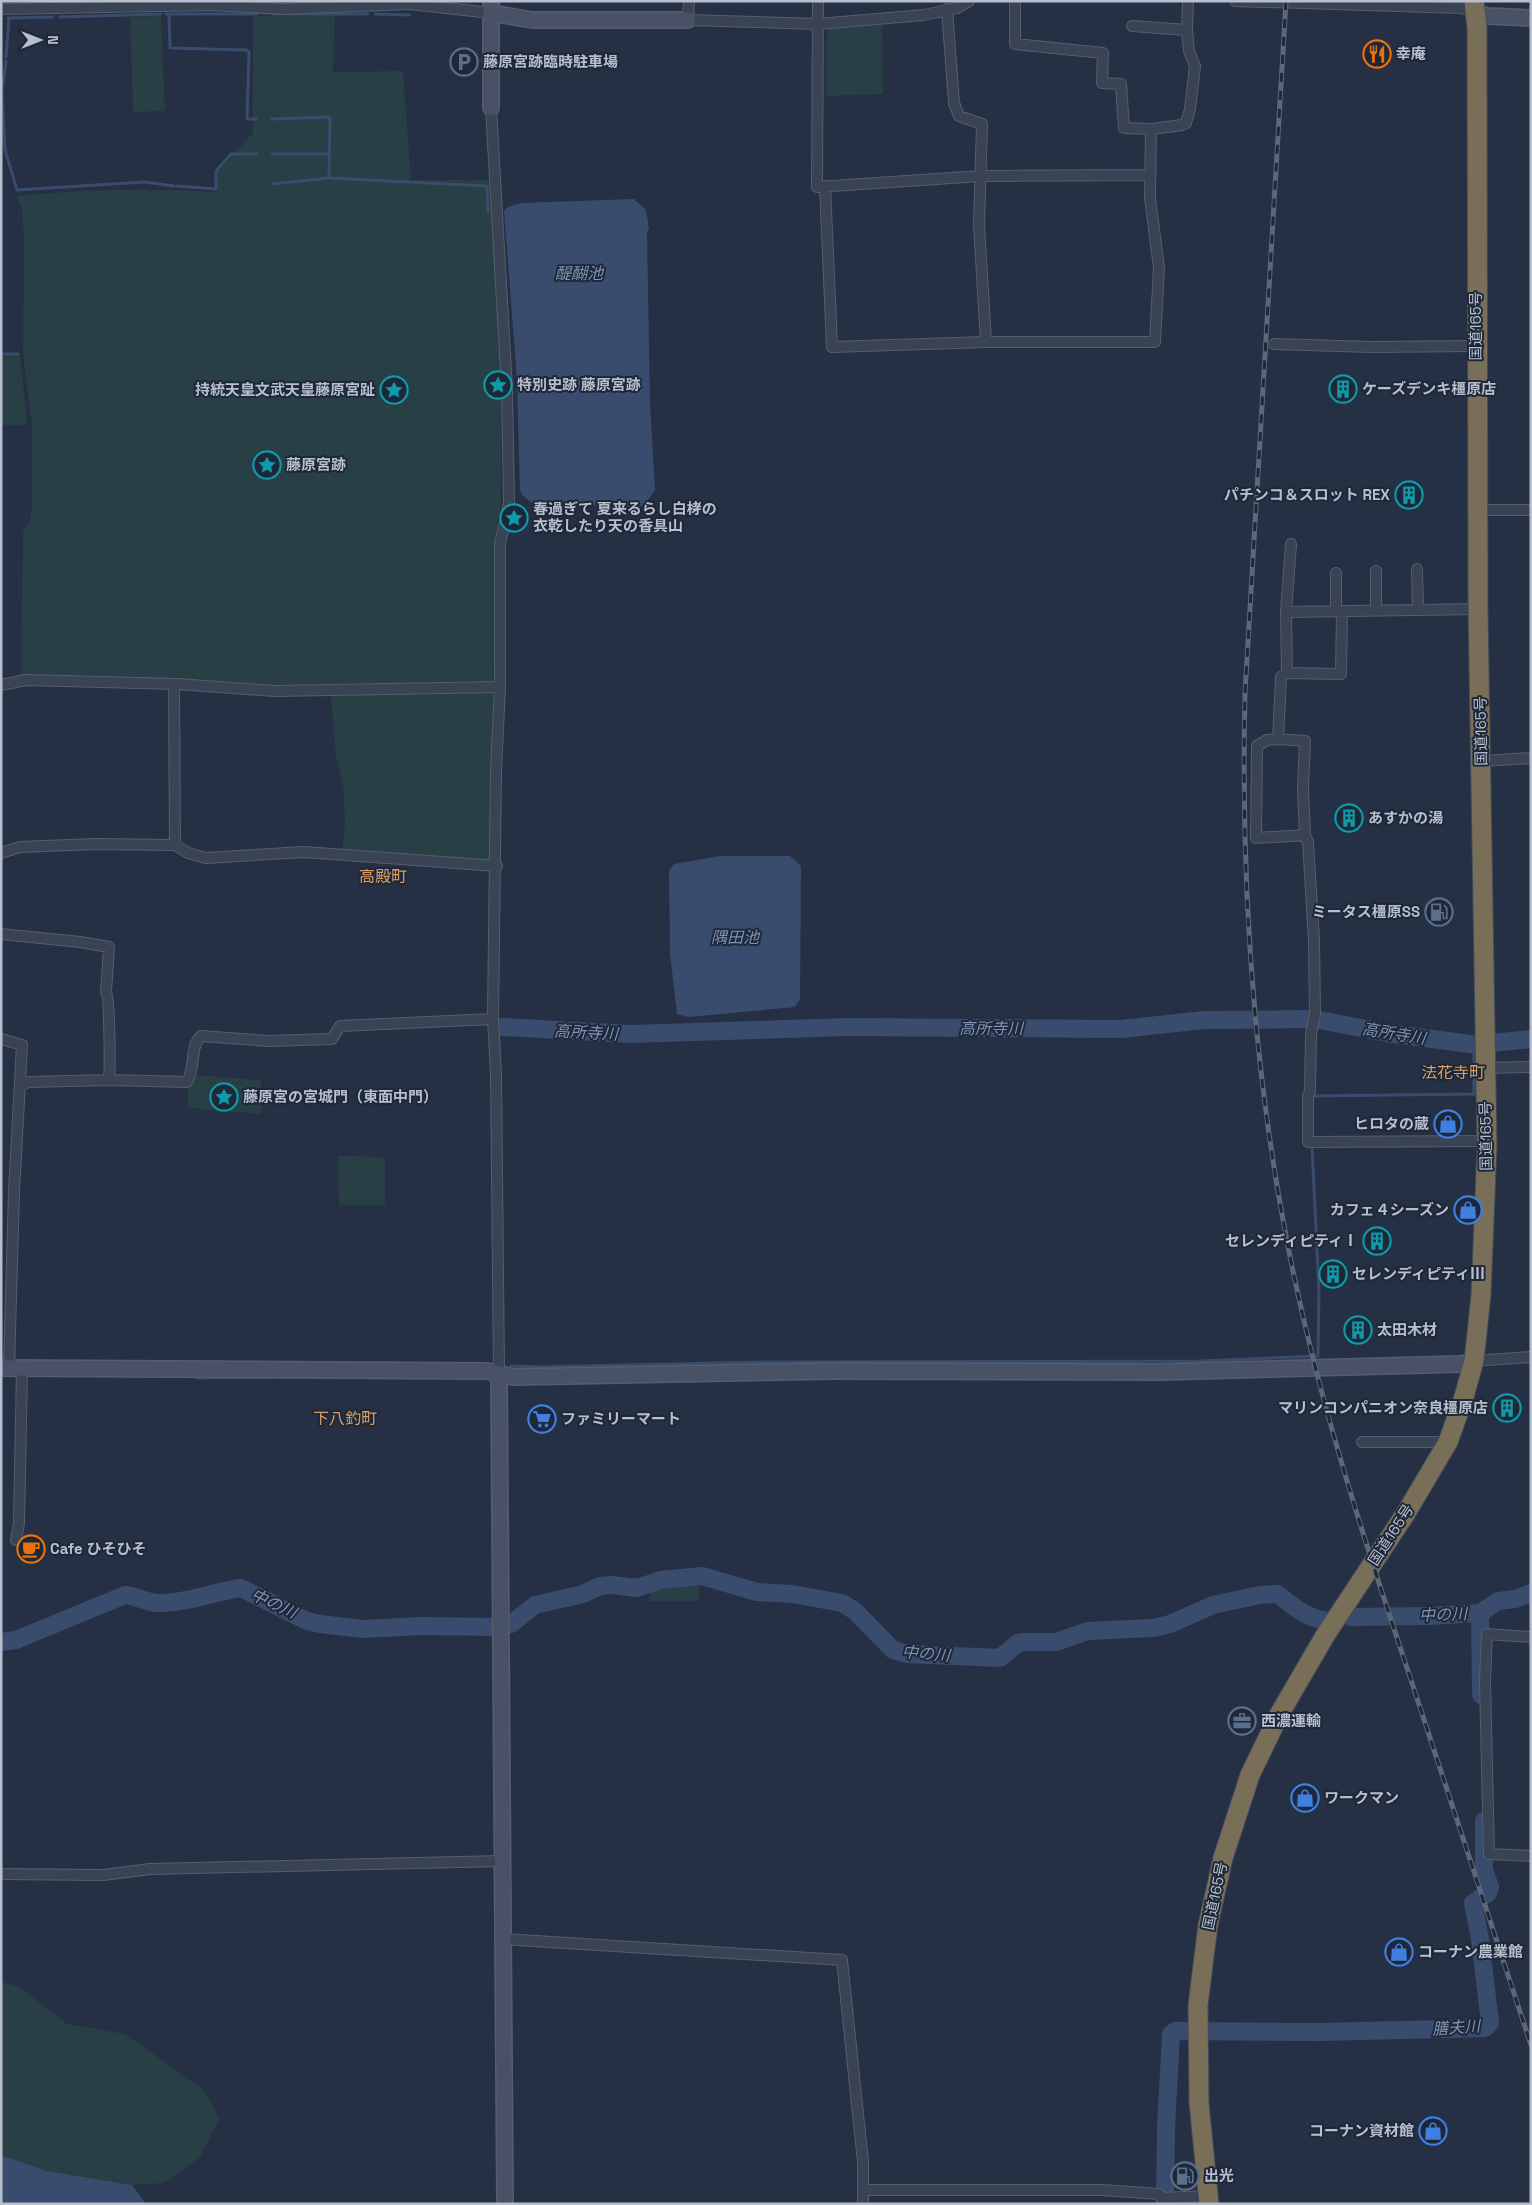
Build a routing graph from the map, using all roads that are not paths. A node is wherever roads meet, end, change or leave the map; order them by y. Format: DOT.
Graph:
graph roads {
  1 [pos="689,1"];
  2 [pos="818,1"];
  3 [pos="969,1"];
  4 [pos="1015,1"];
  5 [pos="1188,1"];
  6 [pos="1235,1"];
  7 [pos="1275,2"];
  8 [pos="212,3"];
  9 [pos="4,6"];
  10 [pos="491,7"];
  11 [pos="1475,7"];
  12 [pos="947,9"];
  13 [pos="1531,18"];
  14 [pos="688,20"];
  15 [pos="818,24"];
  16 [pos="1132,26"];
  17 [pos="1187,30"];
  18 [pos="491,108"];
  19 [pos="1152,129"];
  20 [pos="1150,175"];
  21 [pos="980,176"];
  22 [pos="825,186"];
  23 [pos="986,342"];
  24 [pos="1274,344"];
  25 [pos="1476,346"];
  26 [pos="1478,510"];
  27 [pos="1531,510"];
  28 [pos="1291,544"];
  29 [pos="1417,569"];
  30 [pos="1376,571"];
  31 [pos="1336,572"];
  32 [pos="1478,609"];
  33 [pos="1339,610"];
  34 [pos="1376,610"];
  35 [pos="1418,610"];
  36 [pos="1286,612"];
  37 [pos="1287,673"];
  38 [pos="174,684"];
  39 [pos="1,685"];
  40 [pos="500,687"];
  41 [pos="1278,739"];
  42 [pos="1531,758"];
  43 [pos="1482,761"];
  44 [pos="1305,835"];
  45 [pos="175,845"];
  46 [pos="1,853"];
  47 [pos="496,866"];
  48 [pos="1,934"];
  49 [pos="493,1019"];
  50 [pos="1,1039"];
  51 [pos="1531,1067"];
  52 [pos="1485,1068"];
  53 [pos="109,1080"];
  54 [pos="21,1085"];
  55 [pos="1487,1141"];
  56 [pos="1531,1356"];
  57 [pos="1474,1361"];
  58 [pos="11,1368"];
  59 [pos="499,1374"];
  60 [pos="1362,1442"];
  61 [pos="1448,1442"];
  62 [pos="16,1540"];
  63 [pos="1531,1637"];
  64 [pos="1531,1856"];
  65 [pos="502,1860"];
  66 [pos="1,1874"];
  67 [pos="502,1939"];
  68 [pos="864,2190"];
  69 [pos="1209,2200"];
  70 [pos="505,2204"];
  71 [pos="863,2204"];
  1 -- 14 [label="street"];
  2 -- 15 [label="street"];
  3 -- 12 [label="street"];
  4 -- 19 [label="street"];
  5 -- 17 [label="street"];
  6 -- 7 [label="street"];
  7 -- 11 [label="street"];
  8 -- 9 [label="street"];
  8 -- 10 [label="street"];
  10 -- 14 [label="street"];
  10 -- 18 [label="street"];
  11 -- 13 [label="street"];
  11 -- 25 [label="highway, 国道165号"];
  12 -- 15 [label="street"];
  12 -- 21 [label="street"];
  14 -- 15 [label="street"];
  15 -- 22 [label="street"];
  16 -- 17 [label="street"];
  17 -- 19 [label="street"];
  18 -- 40 [label="street"];
  19 -- 20 [label="street"];
  20 -- 21 [label="street"];
  20 -- 23 [label="street"];
  21 -- 22 [label="street"];
  21 -- 23 [label="street"];
  22 -- 23 [label="street"];
  24 -- 25 [label="street"];
  25 -- 26 [label="highway, 国道165号"];
  26 -- 27 [label="street"];
  26 -- 32 [label="highway, 国道165号"];
  28 -- 36 [label="street"];
  29 -- 35 [label="street"];
  30 -- 34 [label="street"];
  31 -- 33 [label="street"];
  32 -- 35 [label="street"];
  32 -- 43 [label="highway, 国道165号"];
  33 -- 34 [label="street"];
  33 -- 36 [label="street"];
  33 -- 37 [label="street"];
  34 -- 35 [label="street"];
  36 -- 37 [label="street"];
  37 -- 41 [label="street"];
  38 -- 39 [label="street"];
  38 -- 40 [label="street"];
  38 -- 45 [label="street"];
  40 -- 47 [label="street"];
  41 -- 44 [label="street"];
  41 -- 44 [label="street"];
  42 -- 43 [label="street"];
  43 -- 52 [label="highway, 国道165号"];
  44 -- 55 [label="street"];
  45 -- 46 [label="street"];
  45 -- 47 [label="street"];
  47 -- 49 [label="street"];
  48 -- 53 [label="street"];
  49 -- 53 [label="street"];
  49 -- 59 [label="street"];
  50 -- 54 [label="street"];
  51 -- 52 [label="street"];
  52 -- 55 [label="highway, 国道165号"];
  53 -- 54 [label="street"];
  54 -- 58 [label="street"];
  55 -- 57 [label="highway, 国道165号"];
  56 -- 57 [label="street"];
  57 -- 59 [label="street"];
  57 -- 61 [label="highway, 国道165号"];
  58 -- 59 [label="street"];
  58 -- 62 [label="street"];
  59 -- 65 [label="street"];
  60 -- 61 [label="street"];
  61 -- 69 [label="highway, 国道165号"];
  63 -- 64 [label="street"];
  65 -- 66 [label="street"];
  65 -- 67 [label="street"];
  67 -- 68 [label="street"];
  67 -- 70 [label="street"];
  68 -- 69 [label="street"];
  68 -- 71 [label="street"];
}
